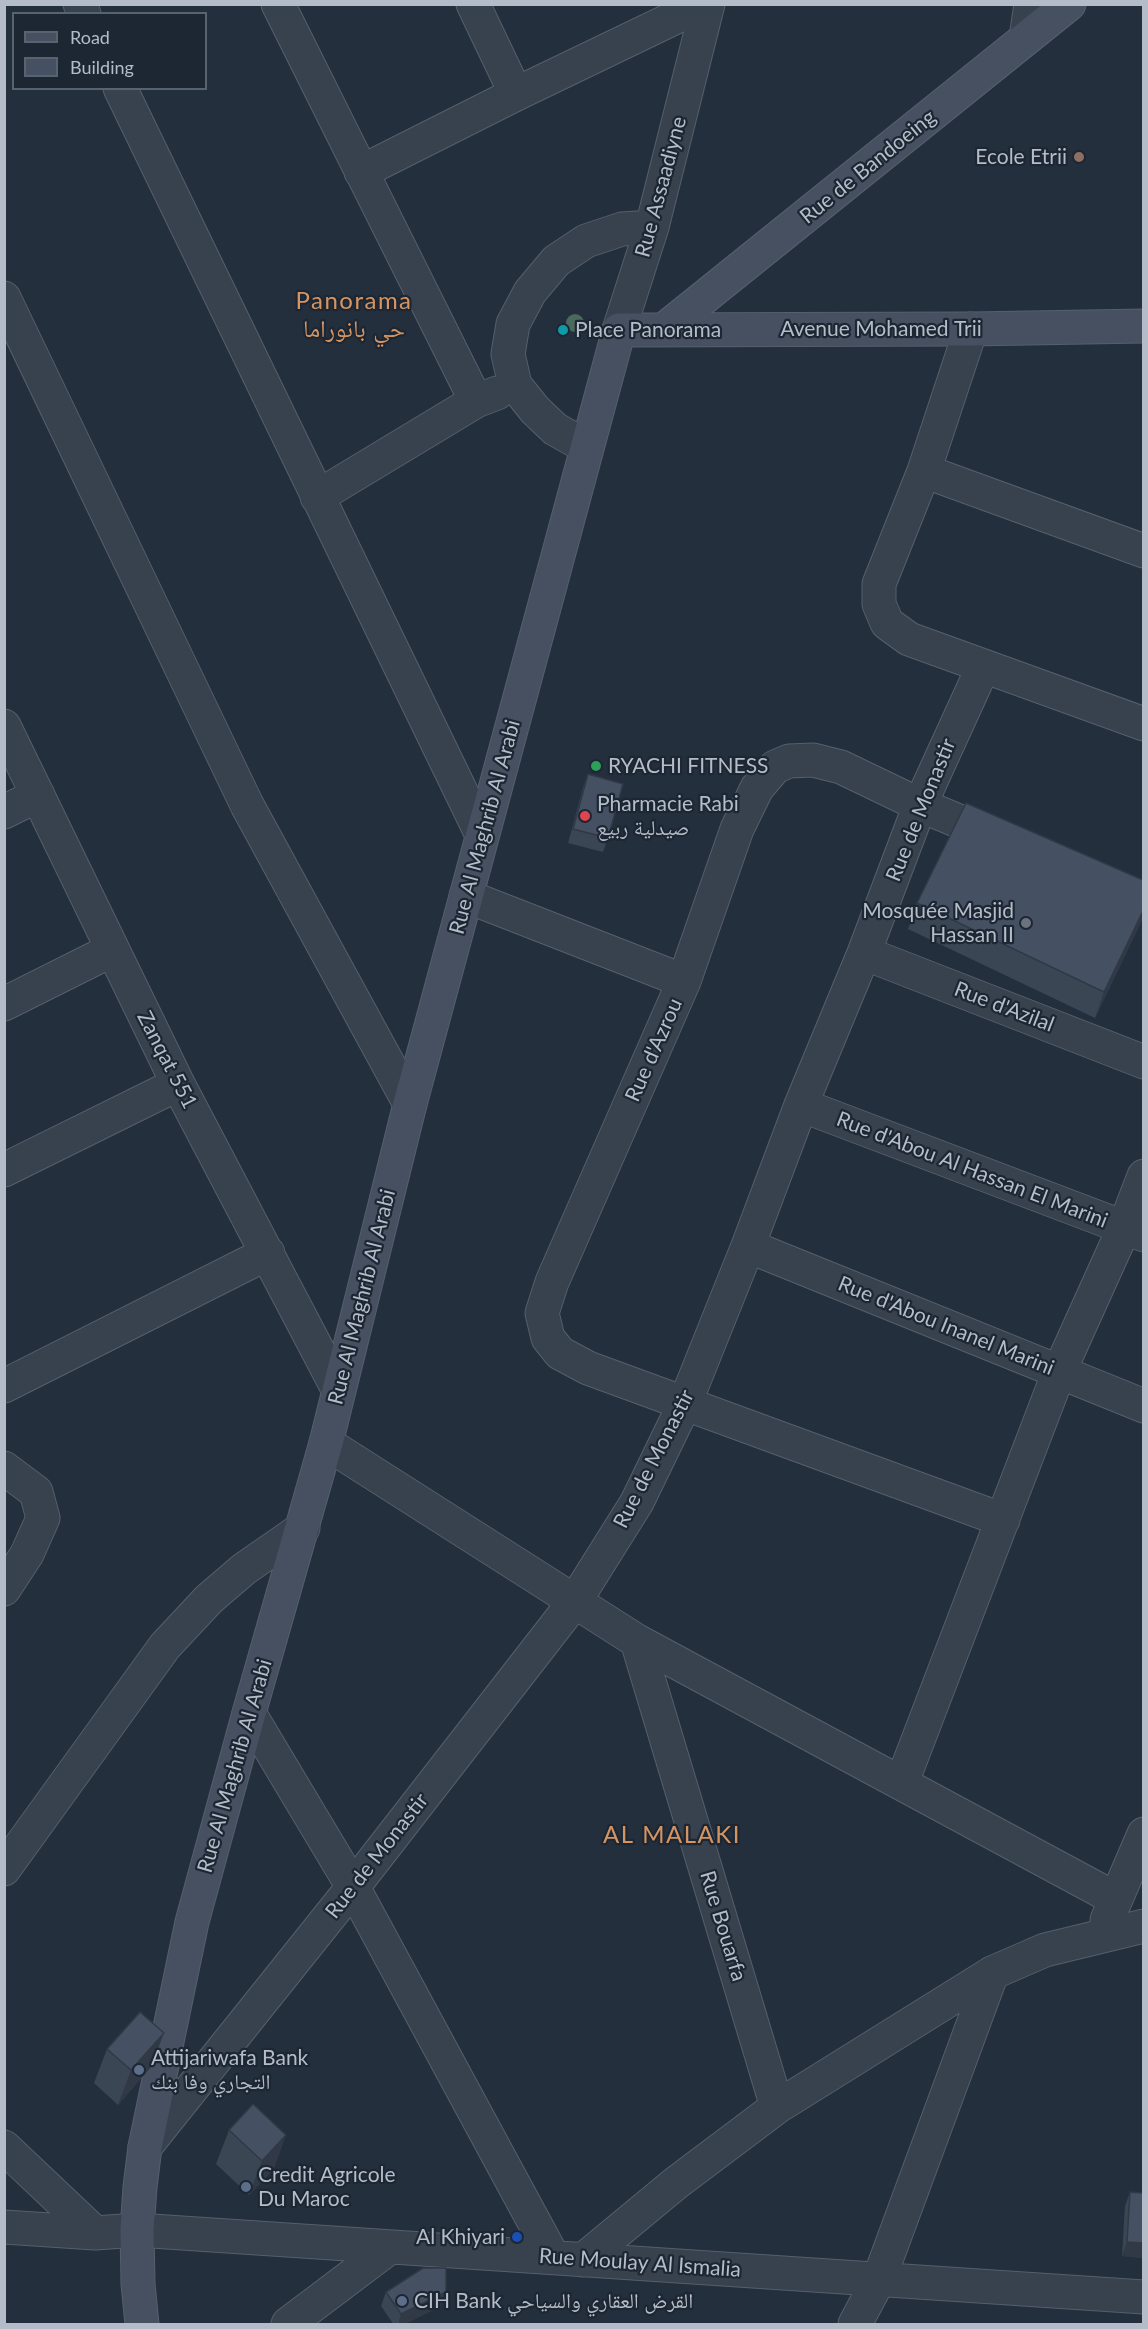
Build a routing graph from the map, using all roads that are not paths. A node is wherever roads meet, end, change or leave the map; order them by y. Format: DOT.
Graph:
graph roads {
  1 [pos="278,4"];
  2 [pos="473,4"];
  3 [pos="1031,4"];
  4 [pos="1069,4"];
  5 [pos="691,8"];
  6 [pos="1026,38"];
  7 [pos="121,90"];
  8 [pos="516,94"];
  9 [pos="361,172"];
  10 [pos="652,227"];
  11 [pos="4,298"];
  12 [pos="1143,326"];
  13 [pos="666,328"];
  14 [pos="971,329"];
  15 [pos="619,330"];
  16 [pos="609,368"];
  17 [pos="515,386"];
  18 [pos="476,401"];
  19 [pos="588,447"];
  20 [pos="924,471"];
  21 [pos="317,497"];
  22 [pos="1143,551"];
  23 [pos="982,667"];
  24 [pos="1143,724"];
  25 [pos="4,726"];
  26 [pos="38,795"];
  27 [pos="920,804"];
  28 [pos="4,812"];
  29 [pos="482,835"];
  30 [pos="1026,850"];
  31 [pos="466,896"];
  32 [pos="112,950"];
  33 [pos="864,953"];
  34 [pos="684,981"];
  35 [pos="4,1004"];
  36 [pos="1143,1062"];
  37 [pos="178,1084"];
  38 [pos="410,1104"];
  39 [pos="801,1105"];
  40 [pos="4,1170"];
  41 [pos="1143,1176"];
  42 [pos="1134,1231"];
  43 [pos="748,1246"];
  44 [pos="267,1253"];
  45 [pos="1059,1372"];
  46 [pos="4,1386"];
  47 [pos="338,1389"];
  48 [pos="685,1403"];
  49 [pos="1143,1406"];
  50 [pos="326,1443"];
  51 [pos="4,1468"];
  52 [pos="1003,1520"];
  53 [pos="303,1528"];
  54 [pos="4,1589"];
  55 [pos="575,1601"];
  56 [pos="637,1641"];
  57 [pos="249,1713"];
  58 [pos="902,1782"];
  59 [pos="1143,1834"];
  60 [pos="4,1869"];
  61 [pos="353,1887"];
  62 [pos="1116,1899"];
  63 [pos="1143,1926"];
  64 [pos="1100,1938"];
  65 [pos="992,1973"];
  66 [pos="777,2108"];
  67 [pos="4,2147"];
  68 [pos="145,2147"];
  69 [pos="4,2227"];
  70 [pos="137,2230"];
  71 [pos="95,2233"];
  72 [pos="390,2247"];
  73 [pos="568,2259"];
  74 [pos="879,2279"];
  75 [pos="1143,2297"];
  76 [pos="142,2325"];
  77 [pos="288,2325"];
  78 [pos="855,2325"];
  1 -- 9 [label="street"];
  2 -- 8 [label="street"];
  3 -- 6 [label="street"];
  4 -- 6 [label="street, Rue de Bandoeing"];
  5 -- 8 [label="street"];
  5 -- 10 [label="street, Rue Assaadiyne"];
  6 -- 13 [label="street, Rue de Bandoeing"];
  7 -- 21 [label="street"];
  8 -- 9 [label="street"];
  9 -- 18 [label="street"];
  10 -- 15 [label="street, Rue Assaadiyne"];
  10 -- 17 [label="street"];
  11 -- 38 [label="street"];
  12 -- 14 [label="street, Avenue Mohamed Trii"];
  13 -- 14 [label="street, Avenue Mohamed Trii"];
  13 -- 15 [label="street, Avenue Mohamed Trii"];
  14 -- 20 [label="street"];
  15 -- 16 [label="street, Rue Assaadiyne"];
  16 -- 19 [label="street, Rue Al Maghrib Al Arabi"];
  17 -- 18 [label="street"];
  17 -- 19 [label="street"];
  18 -- 21 [label="street"];
  19 -- 29 [label="street, Rue Al Maghrib Al Arabi"];
  20 -- 22 [label="street"];
  20 -- 23 [label="street"];
  21 -- 29 [label="street"];
  23 -- 24 [label="street"];
  23 -- 27 [label="street, Rue de Monastir"];
  25 -- 26 [label="street, Zanqat 551"];
  26 -- 28 [label="street"];
  26 -- 32 [label="street, Zanqat 551"];
  27 -- 30 [label="street, Rue d'Azrou"];
  27 -- 33 [label="street, Rue de Monastir"];
  27 -- 34 [label="street, Rue d'Azrou"];
  29 -- 31 [label="street, Rue Al Maghrib Al Arabi"];
  31 -- 34 [label="street"];
  31 -- 38 [label="street, Rue Al Maghrib Al Arabi"];
  32 -- 35 [label="street"];
  32 -- 37 [label="street, Zanqat 551"];
  33 -- 36 [label="street, Rue d'Azilal"];
  33 -- 39 [label="street, Rue de Monastir"];
  34 -- 48 [label="street, Rue d'Azrou"];
  37 -- 40 [label="street"];
  37 -- 44 [label="street, Zanqat 551"];
  38 -- 47 [label="street, Rue Al Maghrib Al Arabi"];
  39 -- 42 [label="street, Rue d'Abou Al Hassan El Marini"];
  39 -- 43 [label="street, Rue de Monastir"];
  41 -- 42 [label="street"];
  42 -- 45 [label="street"];
  43 -- 45 [label="street, Rue d'Abou Inanel Marini"];
  43 -- 48 [label="street, Rue de Monastir"];
  44 -- 46 [label="street"];
  44 -- 47 [label="street, Zanqat 551"];
  45 -- 49 [label="street, Rue d'Abou Inanel Marini"];
  45 -- 52 [label="street"];
  47 -- 50 [label="street, Rue Al Maghrib Al Arabi"];
  48 -- 52 [label="street, Rue d'Azrou"];
  48 -- 55 [label="street, Rue de Monastir"];
  50 -- 53 [label="street, Rue Al Maghrib Al Arabi"];
  50 -- 55 [label="street"];
  51 -- 54 [label="street"];
  52 -- 58 [label="street"];
  53 -- 57 [label="street, Rue Al Maghrib Al Arabi"];
  53 -- 60 [label="street"];
  55 -- 56 [label="street"];
  55 -- 61 [label="street, Rue de Monastir"];
  56 -- 58 [label="street"];
  56 -- 66 [label="street, Rue Bouarfa"];
  57 -- 61 [label="street"];
  57 -- 68 [label="street, Rue Al Maghrib Al Arabi"];
  58 -- 62 [label="street"];
  59 -- 62 [label="street"];
  61 -- 68 [label="street, Rue de Monastir"];
  61 -- 73 [label="street"];
  62 -- 64 [label="street"];
  63 -- 64 [label="street"];
  64 -- 65 [label="street"];
  65 -- 66 [label="street"];
  65 -- 74 [label="street"];
  66 -- 73 [label="street"];
  67 -- 71 [label="street"];
  68 -- 70 [label="street, Rue Al Maghrib Al Arabi"];
  69 -- 71 [label="street, Rue Moulay Al Ismalia"];
  70 -- 71 [label="street, Rue Moulay Al Ismalia"];
  70 -- 72 [label="street, Rue Moulay Al Ismalia"];
  70 -- 76 [label="street, Rue Al Maghrib Al Arabi"];
  72 -- 73 [label="street, Rue Moulay Al Ismalia"];
  72 -- 77 [label="street"];
  73 -- 74 [label="street, Rue Moulay Al Ismalia"];
  74 -- 75 [label="street, Rue Moulay Al Ismalia"];
  74 -- 78 [label="street"];
}
